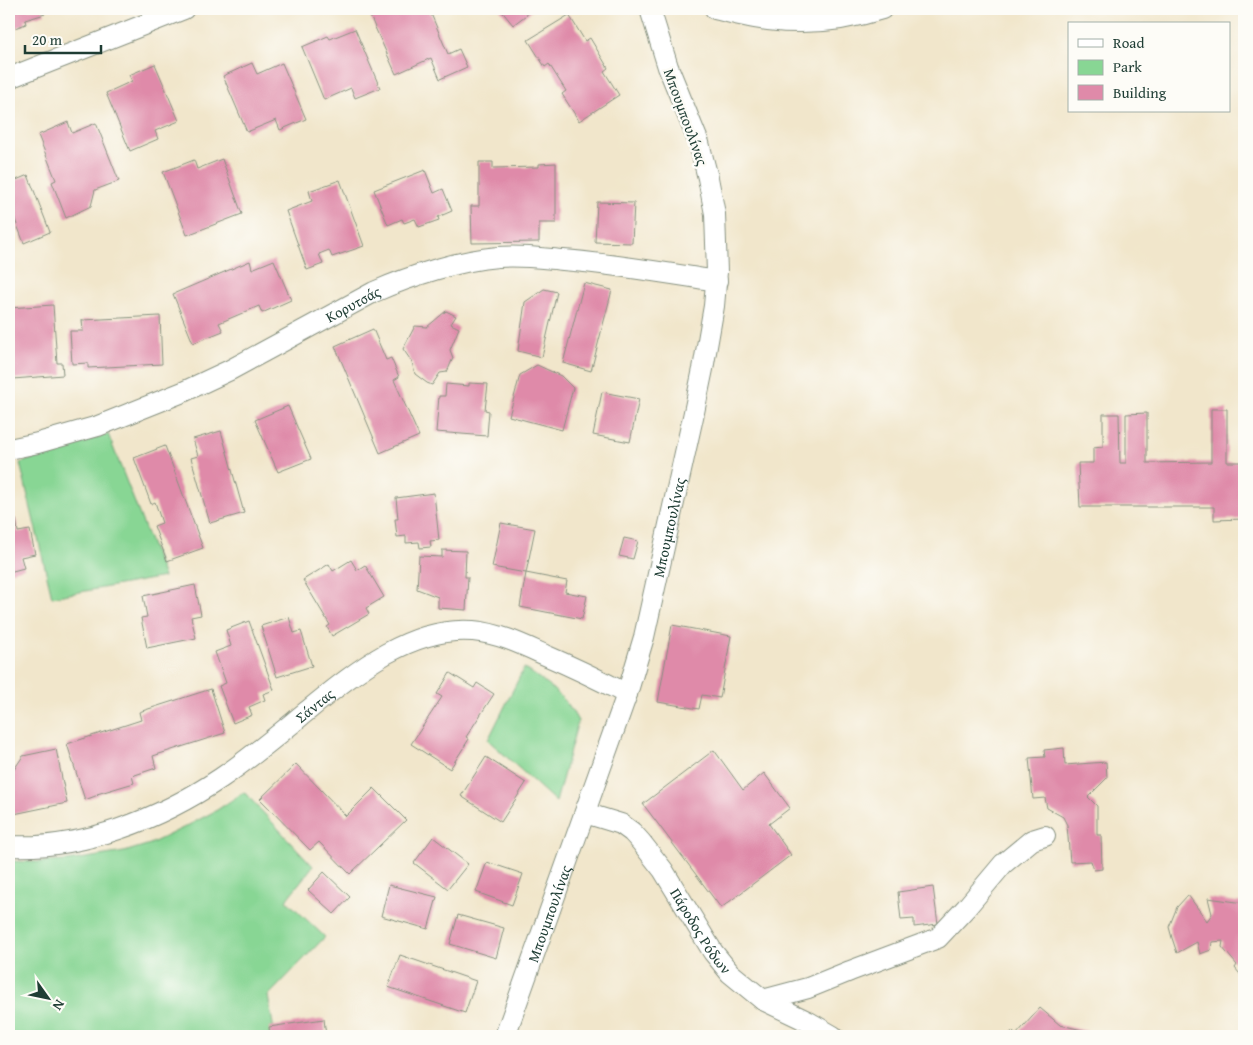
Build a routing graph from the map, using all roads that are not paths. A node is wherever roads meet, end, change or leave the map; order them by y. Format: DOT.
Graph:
graph roads {
  1 [pos="184,9"];
  2 [pos="650,9"];
  3 [pos="715,9"];
  4 [pos="882,9"];
  5 [pos="9,78"];
  6 [pos="717,281"];
  7 [pos="9,449"];
  8 [pos="627,694"];
  9 [pos="585,813"];
  10 [pos="1045,836"];
  11 [pos="9,846"];
  12 [pos="763,1000"];
  13 [pos="505,1036"];
  14 [pos="833,1036"];
  1 -- 5 [label="street"];
  2 -- 6 [label="street, Μπουμπουλίνας"];
  3 -- 4 [label="street"];
  6 -- 7 [label="street, Κορυτσάς"];
  6 -- 8 [label="street, Μπουμπουλίνας"];
  8 -- 9 [label="street, Μπουμπουλίνας"];
  8 -- 11 [label="street, Σάντας"];
  9 -- 12 [label="street, Πάροδος Ρόδων"];
  9 -- 13 [label="street, Μπουμπουλίνας"];
  10 -- 12 [label="street"];
  12 -- 14 [label="street, Πάροδος Ρόδων"];
}
